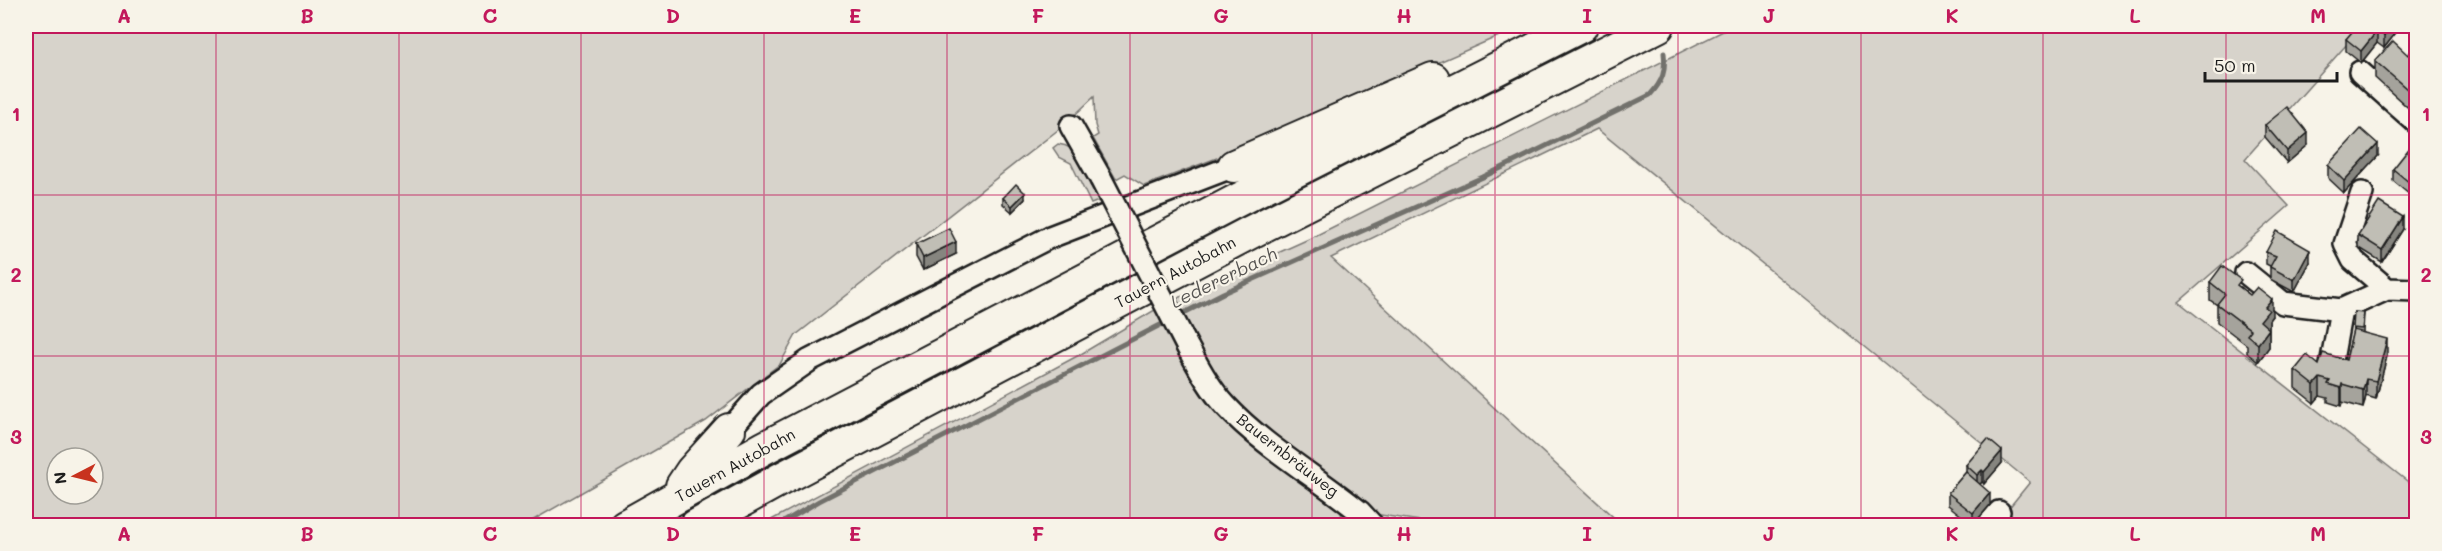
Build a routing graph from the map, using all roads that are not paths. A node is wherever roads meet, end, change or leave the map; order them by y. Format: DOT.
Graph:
graph roads {
  1 [pos="1579,26"];
  2 [pos="1658,26"];
  3 [pos="2360,72"];
  4 [pos="2416,122"];
  5 [pos="1071,126"];
  6 [pos="1234,166"];
  7 [pos="2362,193"];
  8 [pos="2246,273"];
  9 [pos="2387,289"];
  10 [pos="2416,290"];
  11 [pos="2341,310"];
  12 [pos="2331,365"];
  13 [pos="729,430"];
  14 [pos="675,497"];
  15 [pos="626,525"];
  16 [pos="696,525"];
  17 [pos="1373,525"];
  1 -- 6 [label="highway"];
  1 -- 14 [label="highway, Tauern Autobahn"];
  2 -- 16 [label="highway, Tauern Autobahn"];
  3 -- 4 [label="street"];
  5 -- 17 [label="street, Bauernbräuweg, bridge"];
  6 -- 13 [label="street"];
  7 -- 9 [label="street"];
  8 -- 11 [label="street"];
  9 -- 10 [label="street"];
  9 -- 11 [label="street"];
  11 -- 12 [label="street"];
  13 -- 14 [label="highway"];
  14 -- 15 [label="highway, Tauern Autobahn"];
}
